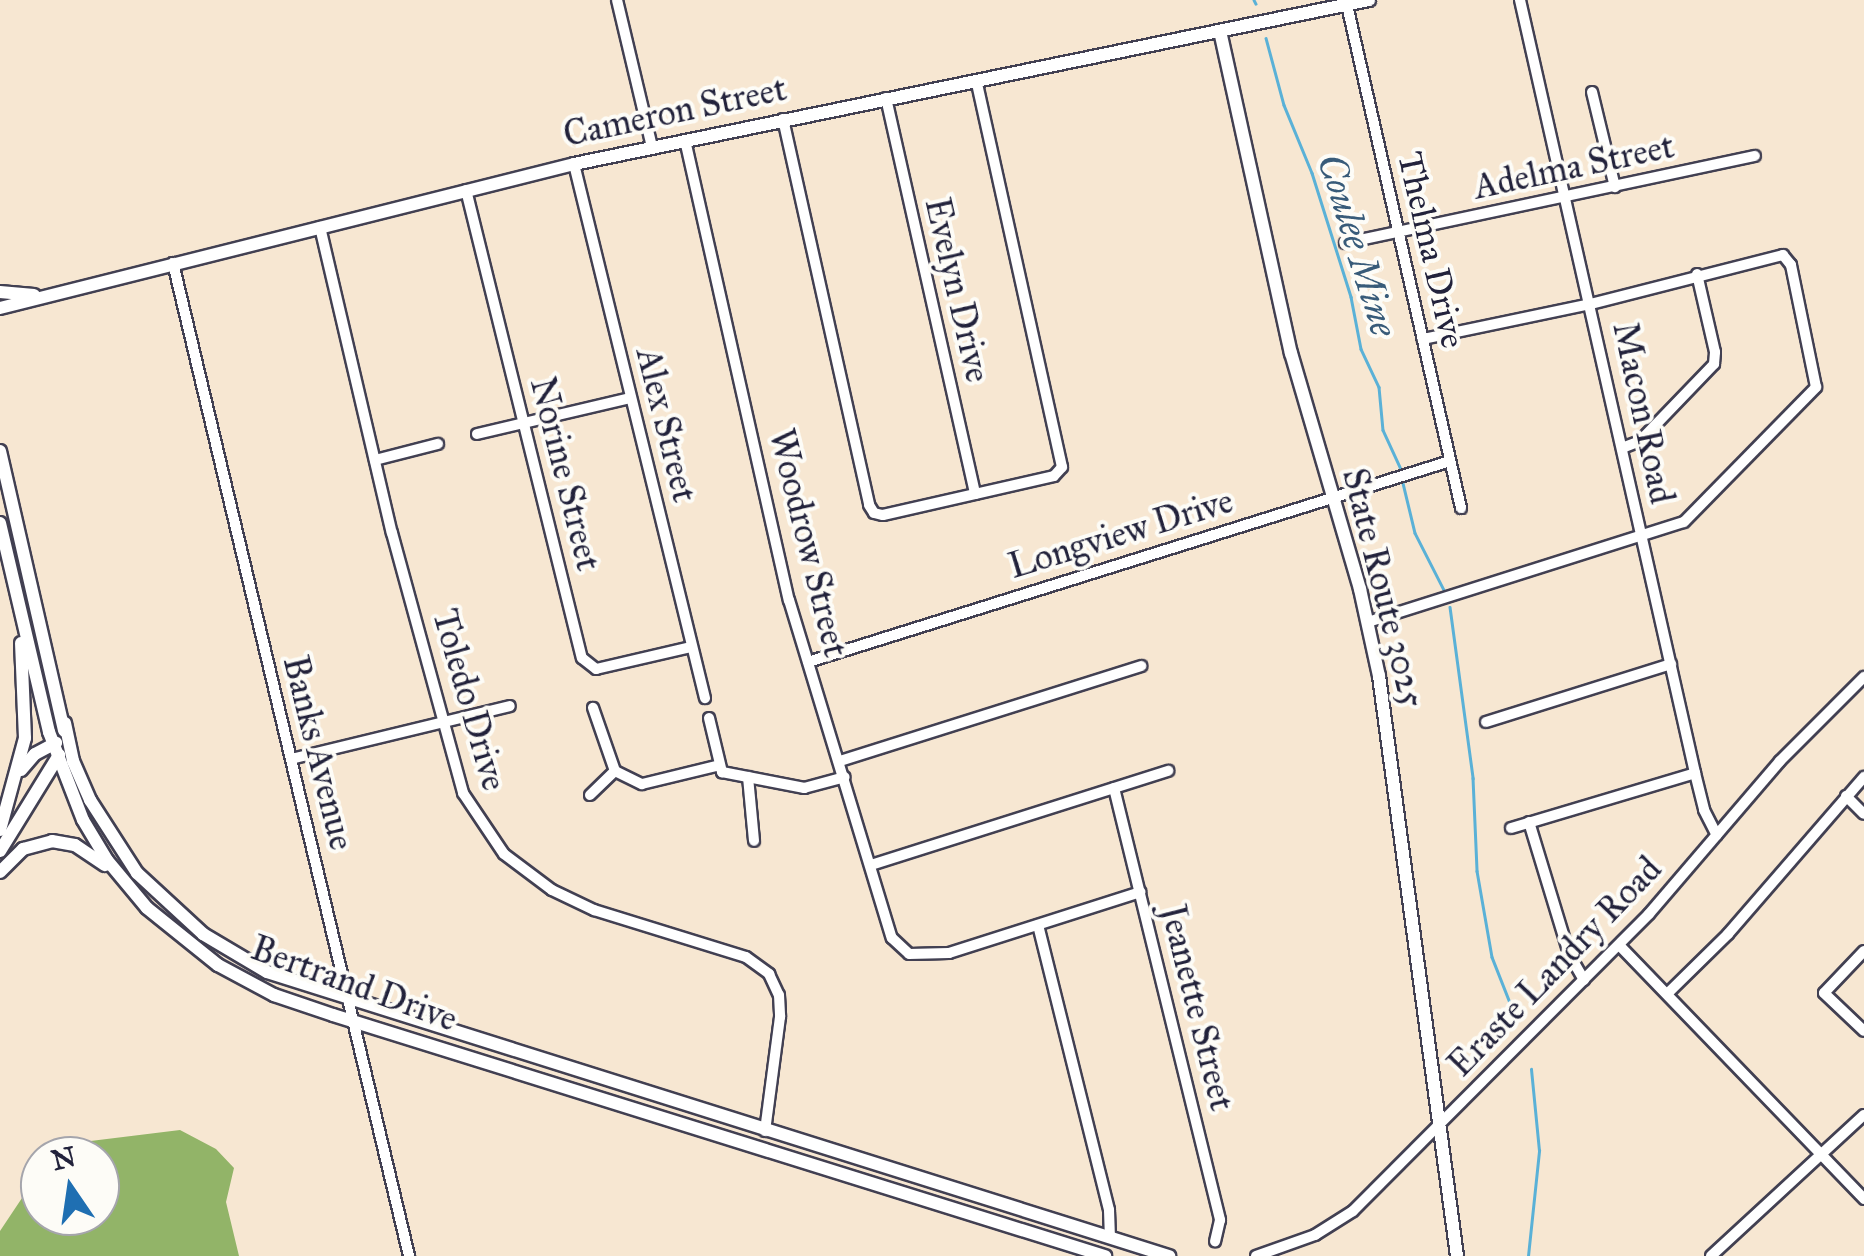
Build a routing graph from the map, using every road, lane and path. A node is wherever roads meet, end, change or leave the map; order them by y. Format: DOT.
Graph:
graph roads {
  1 [pos="617,0"];
  2 [pos="1369,0"];
  3 [pos="1520,0"];
  4 [pos="1347,5"];
  5 [pos="1220,31"];
  6 [pos="976,80"];
  7 [pos="1592,92"];
  8 [pos="886,98"];
  9 [pos="783,119"];
  10 [pos="686,140"];
  11 [pos="652,147"];
  12 [pos="1756,156"];
  13 [pos="574,164"];
  14 [pos="1615,187"];
  15 [pos="466,190"];
  16 [pos="1565,197"];
  17 [pos="320,227"];
  18 [pos="1398,231"];
  19 [pos="1345,243"];
  20 [pos="173,263"];
  21 [pos="1697,274"];
  22 [pos="0,292"];
  23 [pos="52,294"];
  24 [pos="27,302"];
  25 [pos="1591,304"];
  26 [pos="0,308"];
  27 [pos="0,317"];
  28 [pos="1423,339"];
  29 [pos="631,398"];
  30 [pos="524,422"];
  31 [pos="477,434"];
  32 [pos="438,444"];
  33 [pos="1622,448"];
  34 [pos="0,450"];
  35 [pos="375,460"];
  36 [pos="1450,460"];
  37 [pos="975,494"];
  38 [pos="1332,496"];
  39 [pos="1461,508"];
  40 [pos="19,526"];
  41 [pos="1,528"];
  42 [pos="1642,537"];
  43 [pos="17,596"];
  44 [pos="1368,622"];
  45 [pos="691,647"];
  46 [pos="808,662"];
  47 [pos="1671,664"];
  48 [pos="1140,666"];
  49 [pos="1864,677"];
  50 [pos="704,698"];
  51 [pos="510,706"];
  52 [pos="594,708"];
  53 [pos="709,718"];
  54 [pos="1486,722"];
  55 [pos="442,723"];
  56 [pos="62,744"];
  57 [pos="291,758"];
  58 [pos="57,759"];
  59 [pos="840,760"];
  60 [pos="720,765"];
  61 [pos="615,771"];
  62 [pos="1168,771"];
  63 [pos="1695,773"];
  64 [pos="18,774"];
  65 [pos="748,777"];
  66 [pos="845,777"];
  67 [pos="1864,777"];
  68 [pos="1114,788"];
  69 [pos="590,795"];
  70 [pos="1846,796"];
  71 [pos="1864,814"];
  72 [pos="1529,822"];
  73 [pos="1511,828"];
  74 [pos="0,830"];
  75 [pos="1716,835"];
  76 [pos="754,841"];
  77 [pos="0,852"];
  78 [pos="871,865"];
  79 [pos="0,872"];
  80 [pos="120,876"];
  81 [pos="1140,892"];
  82 [pos="1038,925"];
  83 [pos="1619,945"];
  84 [pos="1864,951"];
  85 [pos="1584,980"];
  86 [pos="1667,994"];
  87 [pos="350,1001"];
  88 [pos="354,1021"];
  89 [pos="1864,1031"];
  90 [pos="1864,1115"];
  91 [pos="1441,1123"];
  92 [pos="765,1131"];
  93 [pos="1819,1152"];
  94 [pos="894,1171"];
  95 [pos="886,1187"];
  96 [pos="1864,1199"];
  97 [pos="1110,1238"];
  98 [pos="1216,1241"];
  99 [pos="1089,1253"];
  100 [pos="409,1256"];
  101 [pos="1105,1256"];
  102 [pos="1169,1256"];
  103 [pos="1256,1256"];
  104 [pos="1457,1256"];
  105 [pos="1711,1256"];
  1 -- 11 [label="street"];
  2 -- 4 [label="main road, Cameron Street"];
  3 -- 16 [label="street, Macon Road"];
  4 -- 5 [label="main road, Cameron Street"];
  4 -- 18 [label="street, Thelma Drive"];
  5 -- 6 [label="main road, Cameron Street"];
  5 -- 38 [label="main road, State Route 3025"];
  6 -- 8 [label="main road, Cameron Street"];
  6 -- 37 [label="street"];
  7 -- 14 [label="street"];
  8 -- 9 [label="main road, Cameron Street"];
  8 -- 37 [label="street, Evelyn Drive"];
  9 -- 10 [label="main road, Cameron Street"];
  9 -- 37 [label="street"];
  10 -- 11 [label="main road, Cameron Street"];
  10 -- 46 [label="street, Woodrow Street"];
  11 -- 13 [label="main road, Cameron Street"];
  12 -- 14 [label="street, Adelma Street"];
  13 -- 15 [label="main road, Cameron Street"];
  13 -- 29 [label="street, Alex Street"];
  14 -- 16 [label="street, Adelma Street"];
  15 -- 17 [label="main road, Cameron Street"];
  15 -- 30 [label="street, Norine Street"];
  16 -- 18 [label="street, Adelma Street"];
  16 -- 25 [label="street, Macon Road"];
  17 -- 20 [label="main road, Cameron Street"];
  17 -- 35 [label="street, Toledo Drive"];
  18 -- 19 [label="street, Adelma Street"];
  18 -- 28 [label="street, Thelma Drive"];
  20 -- 23 [label="main road, Cameron Street"];
  20 -- 57 [label="street, Banks Avenue"];
  21 -- 25 [label="street"];
  21 -- 33 [label="street"];
  21 -- 42 [label="street"];
  22 -- 23 [label="main road"];
  23 -- 24 [label="main road, Cameron Street"];
  24 -- 26 [label="main road, Cameron Street"];
  24 -- 27 [label="main road"];
  25 -- 28 [label="street"];
  25 -- 33 [label="street, Macon Road"];
  28 -- 36 [label="street, Thelma Drive"];
  29 -- 30 [label="street"];
  29 -- 45 [label="street, Alex Street"];
  30 -- 31 [label="street"];
  30 -- 45 [label="street, Norine Street"];
  32 -- 35 [label="street"];
  33 -- 42 [label="street, Macon Road"];
  34 -- 40 [label="main road"];
  35 -- 55 [label="street, Toledo Drive"];
  36 -- 38 [label="street, Longview Drive"];
  36 -- 39 [label="street, Thelma Drive"];
  38 -- 44 [label="main road, State Route 3025"];
  38 -- 46 [label="street, Longview Drive"];
  40 -- 41 [label="street"];
  40 -- 56 [label="main road"];
  41 -- 43 [label="main road"];
  42 -- 44 [label="street"];
  42 -- 47 [label="street, Macon Road"];
  43 -- 56 [label="main road, Bertrand Drive"];
  43 -- 64 [label="main road"];
  44 -- 91 [label="main road, State Route 3025"];
  45 -- 50 [label="street, Alex Street"];
  46 -- 59 [label="street, Woodrow Street"];
  47 -- 54 [label="street"];
  47 -- 63 [label="street, Macon Road"];
  48 -- 59 [label="street"];
  49 -- 75 [label="street, Eraste Landry Road"];
  51 -- 55 [label="street"];
  52 -- 61 [label="street"];
  53 -- 60 [label="street"];
  55 -- 57 [label="street"];
  55 -- 92 [label="street, Toledo Drive"];
  56 -- 58 [label="main road"];
  56 -- 64 [label="main road"];
  56 -- 87 [label="main road, Bertrand Drive"];
  57 -- 87 [label="street, Banks Avenue"];
  58 -- 77 [label="main road"];
  58 -- 80 [label="main road, Bertrand Drive"];
  59 -- 66 [label="street, Woodrow Street"];
  60 -- 61 [label="street"];
  60 -- 65 [label="street"];
  61 -- 69 [label="street"];
  62 -- 68 [label="street"];
  63 -- 72 [label="street"];
  63 -- 75 [label="street, Macon Road"];
  64 -- 74 [label="main road"];
  65 -- 66 [label="street"];
  65 -- 76 [label="street"];
  66 -- 78 [label="street, Woodrow Street"];
  67 -- 70 [label="street"];
  68 -- 78 [label="street"];
  68 -- 81 [label="street, Jeanette Street"];
  70 -- 71 [label="street"];
  70 -- 86 [label="street"];
  72 -- 73 [label="street"];
  72 -- 85 [label="street"];
  75 -- 83 [label="street, Eraste Landry Road"];
  78 -- 82 [label="street, Woodrow Street"];
  79 -- 80 [label="main road"];
  80 -- 88 [label="main road, Bertrand Drive"];
  81 -- 82 [label="street"];
  81 -- 98 [label="street, Jeanette Street"];
  82 -- 97 [label="street"];
  83 -- 85 [label="street, Eraste Landry Road"];
  83 -- 86 [label="street"];
  84 -- 89 [label="street"];
  85 -- 91 [label="street, Eraste Landry Road"];
  86 -- 93 [label="street"];
  87 -- 88 [label="street, Banks Avenue"];
  87 -- 92 [label="main road, Bertrand Drive"];
  88 -- 95 [label="main road, Bertrand Drive"];
  88 -- 100 [label="street, Banks Avenue"];
  90 -- 93 [label="street"];
  91 -- 103 [label="street, Eraste Landry Road"];
  91 -- 104 [label="main road, State Route 3025"];
  92 -- 94 [label="main road, Bertrand Drive"];
  93 -- 96 [label="street"];
  93 -- 105 [label="street"];
  94 -- 95 [label="street"];
  94 -- 97 [label="main road, Bertrand Drive"];
  95 -- 99 [label="main road, Bertrand Drive"];
  97 -- 102 [label="main road, Bertrand Drive"];
  99 -- 101 [label="main road, Bertrand Drive"];
}
